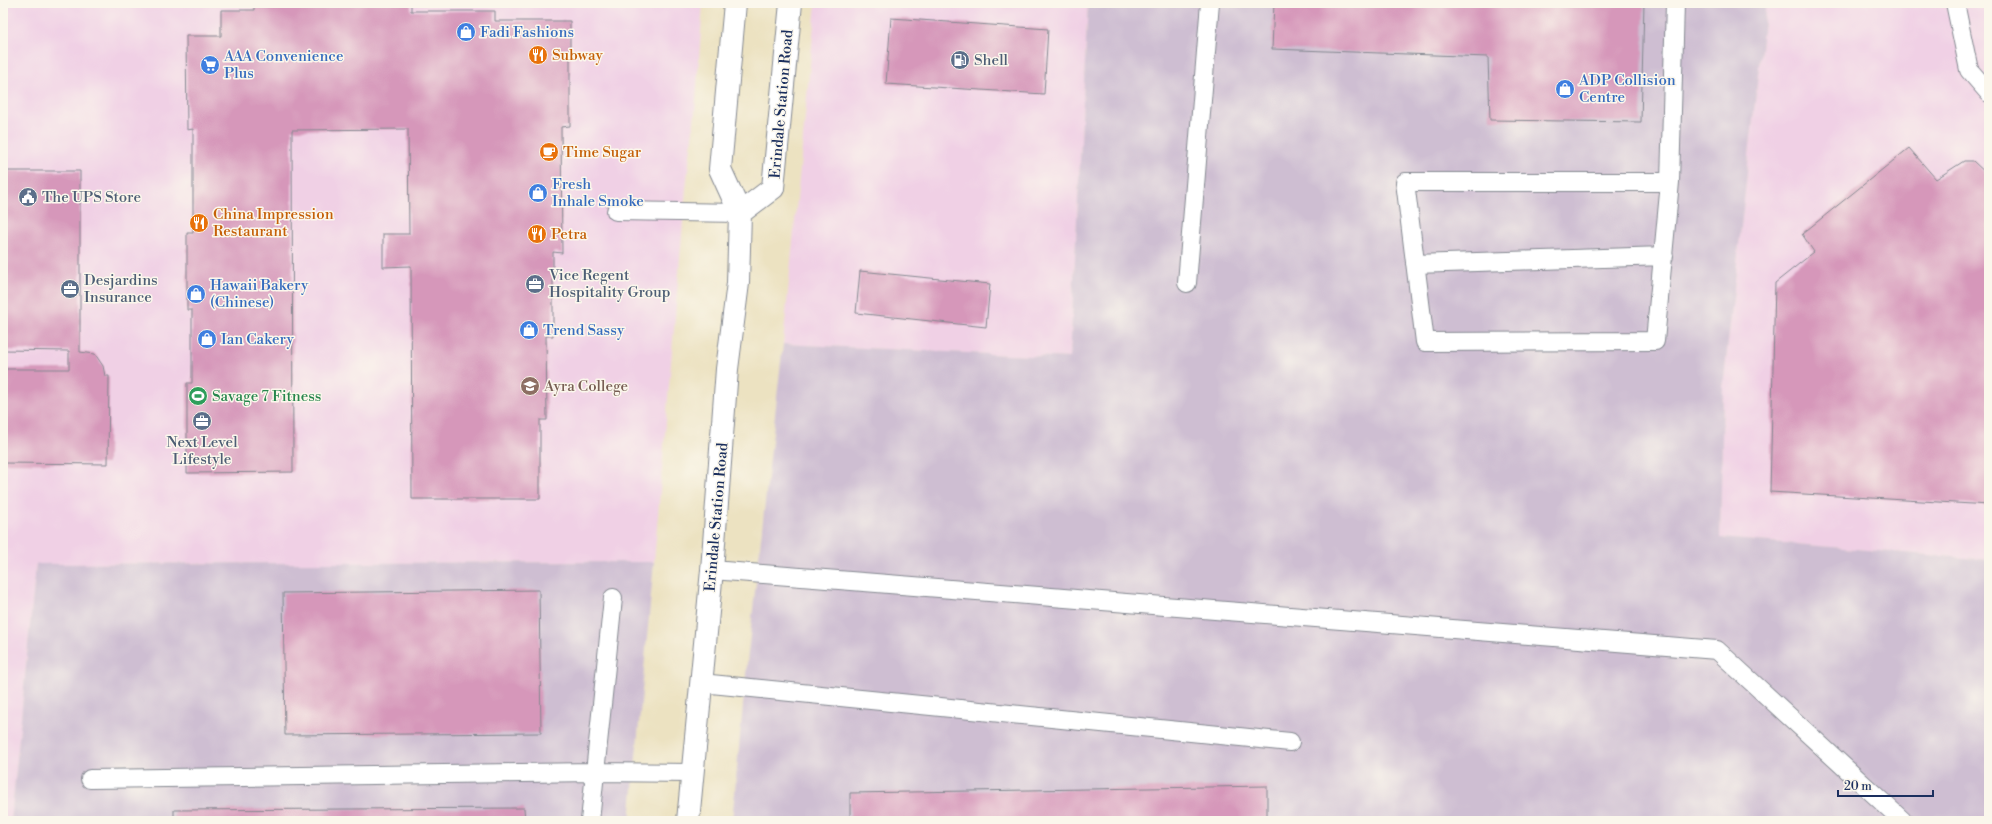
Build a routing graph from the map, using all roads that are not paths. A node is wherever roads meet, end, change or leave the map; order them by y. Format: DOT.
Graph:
graph roads {
  1 [pos="735,3"];
  2 [pos="791,3"];
  3 [pos="1210,3"];
  4 [pos="1675,3"];
  5 [pos="1955,3"];
  6 [pos="1989,92"];
  7 [pos="1670,182"];
  8 [pos="616,211"];
  9 [pos="740,213"];
  10 [pos="1664,256"];
  11 [pos="1415,264"];
  12 [pos="1187,283"];
  13 [pos="712,570"];
  14 [pos="613,598"];
  15 [pos="701,683"];
  16 [pos="1290,742"];
  17 [pos="595,772"];
  18 [pos="692,773"];
  19 [pos="90,779"];
  20 [pos="590,821"];
  21 [pos="688,821"];
  22 [pos="1903,821"];
  1 -- 9 [label="street, Erindale Station Road"];
  2 -- 9 [label="street, Erindale Station Road"];
  3 -- 12 [label="lane"];
  4 -- 7 [label="lane"];
  5 -- 6 [label="lane"];
  7 -- 10 [label="lane"];
  7 -- 11 [label="lane"];
  8 -- 9 [label="lane"];
  9 -- 13 [label="street, Erindale Station Road"];
  10 -- 11 [label="lane"];
  10 -- 11 [label="lane"];
  13 -- 15 [label="street, Erindale Station Road"];
  13 -- 22 [label="lane"];
  14 -- 17 [label="lane"];
  15 -- 16 [label="lane"];
  15 -- 18 [label="street, Erindale Station Road"];
  17 -- 18 [label="lane"];
  17 -- 19 [label="lane"];
  17 -- 20 [label="lane"];
  18 -- 21 [label="street, Erindale Station Road"];
}
